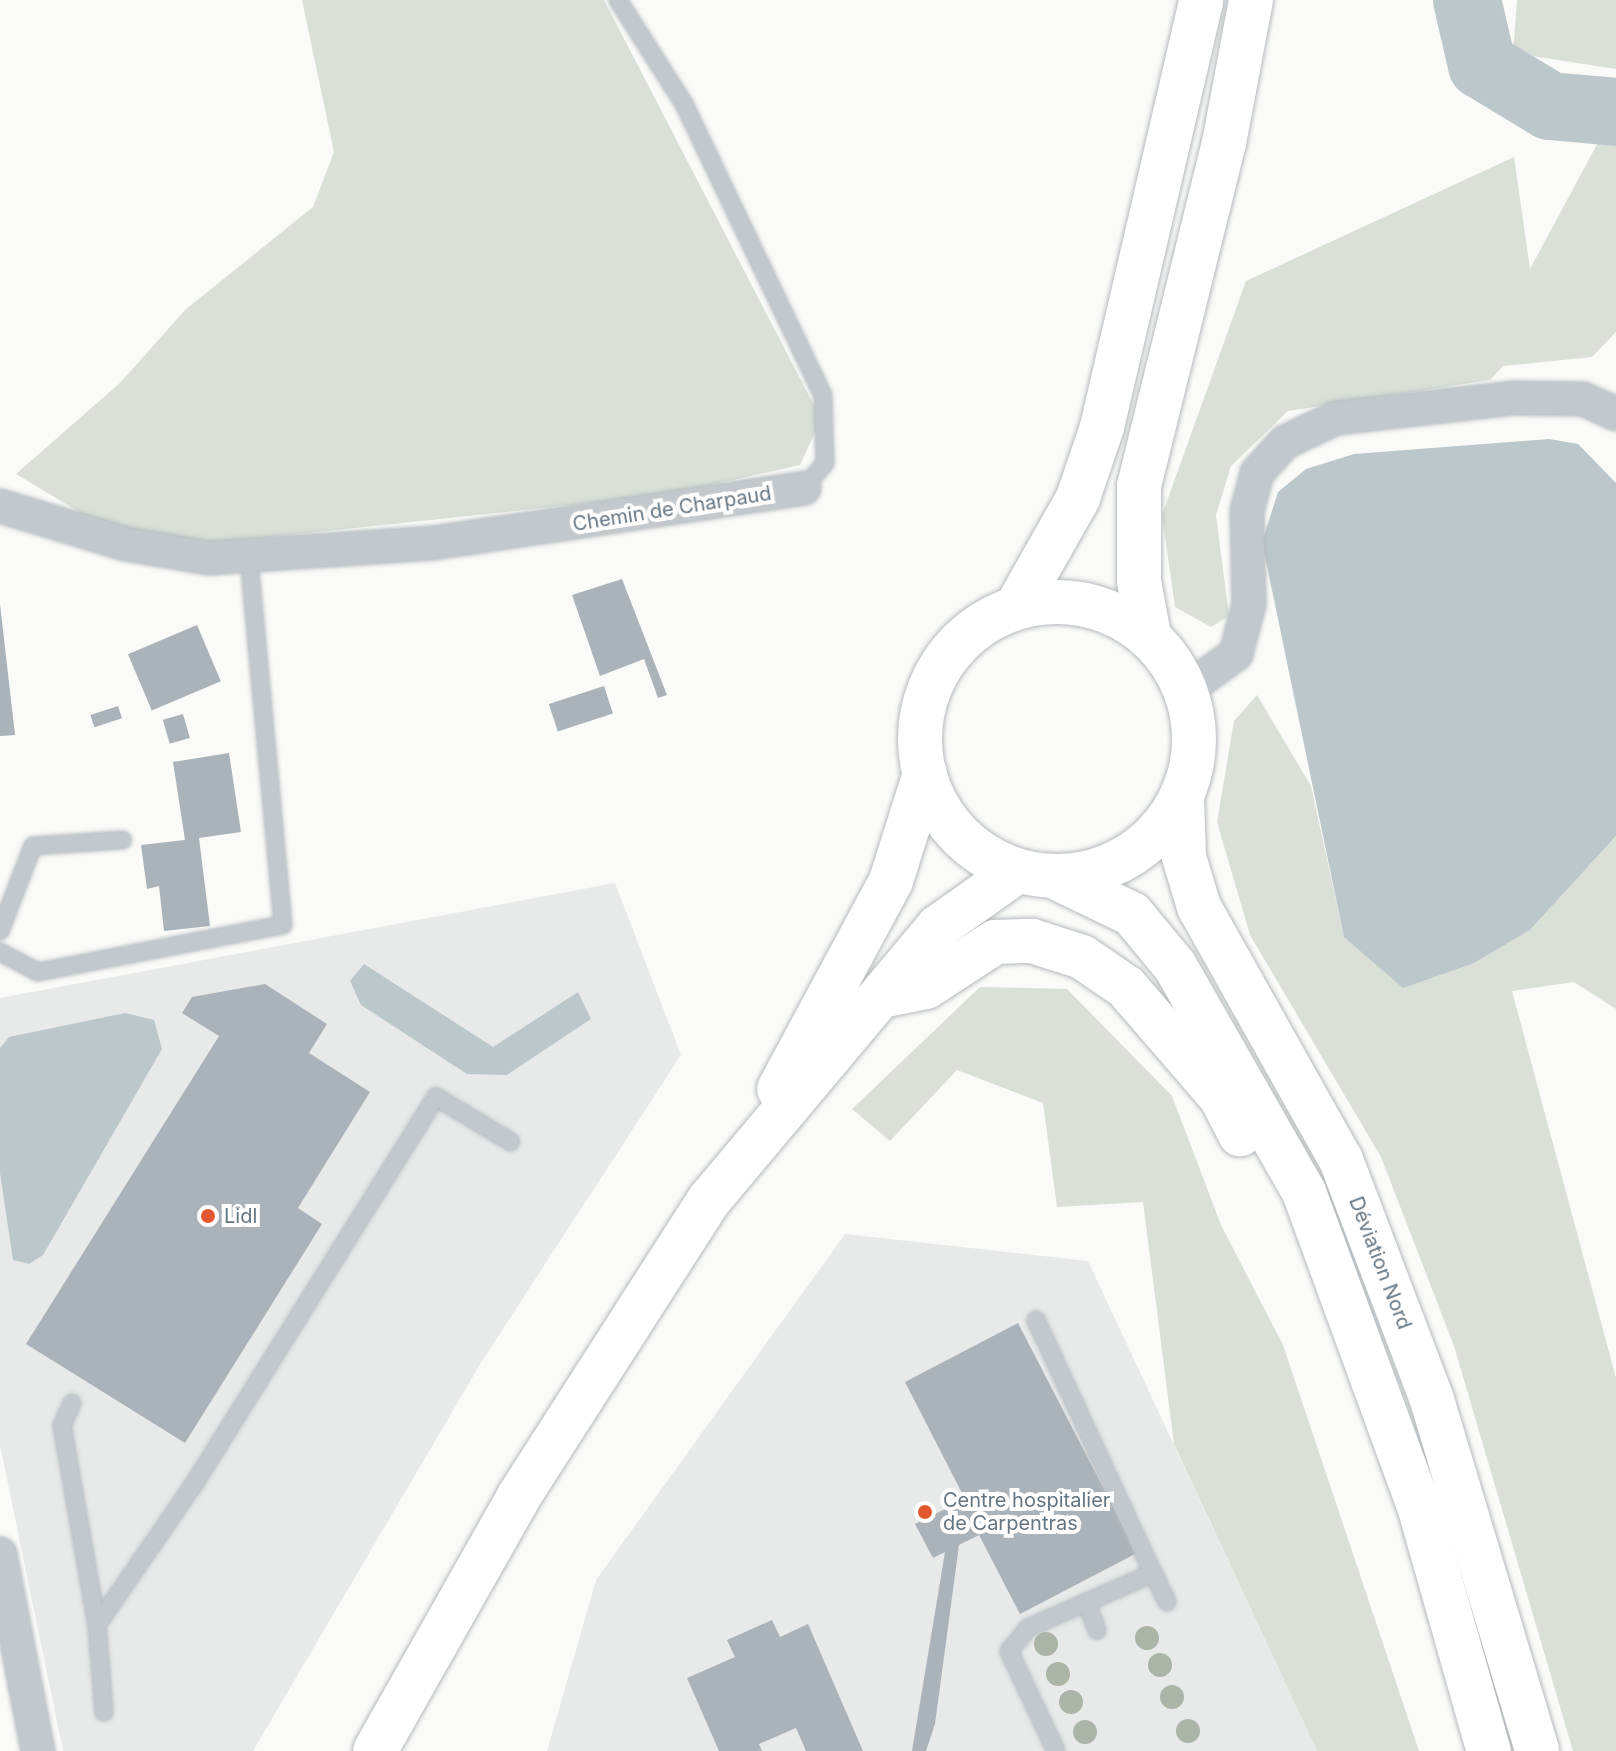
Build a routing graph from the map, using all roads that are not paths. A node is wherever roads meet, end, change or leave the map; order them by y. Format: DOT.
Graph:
graph roads {
  1 [pos="618,0"];
  2 [pos="1201,0"];
  3 [pos="1251,0"];
  4 [pos="1616,414"];
  5 [pos="804,488"];
  6 [pos="0,506"];
  7 [pos="251,577"];
  8 [pos="1017,606"];
  9 [pos="1149,636"];
  10 [pos="1185,691"];
  11 [pos="925,773"];
  12 [pos="1182,796"];
  13 [pos="123,840"];
  14 [pos="1036,874"];
  15 [pos="0,931"];
  16 [pos="0,952"];
  17 [pos="882,996"];
  18 [pos="511,1142"];
  19 [pos="748,1147"];
  20 [pos="1291,1168"];
  21 [pos="1036,1320"];
  22 [pos="72,1403"];
  23 [pos="0,1554"];
  24 [pos="1153,1573"];
  25 [pos="1167,1602"];
  26 [pos="1087,1603"];
  27 [pos="97,1625"];
  28 [pos="1097,1630"];
  29 [pos="8,1653"];
  30 [pos="104,1712"];
  31 [pos="38,1751"];
  32 [pos="375,1751"];
  33 [pos="1056,1751"];
  34 [pos="1489,1751"];
  35 [pos="1537,1751"];
  1 -- 5 [label="lane, Chemin de Charpaud"];
  2 -- 8 [label="main road"];
  3 -- 9 [label="main road"];
  4 -- 10 [label="street"];
  5 -- 6 [label="street, Chemin de Charpaud"];
  7 -- 16 [label="lane"];
  8 -- 9 [label="main road"];
  8 -- 11 [label="main road"];
  9 -- 10 [label="main road"];
  10 -- 12 [label="main road"];
  11 -- 14 [label="main road"];
  11 -- 19 [label="main road"];
  12 -- 14 [label="main road"];
  12 -- 35 [label="main road, Déviation Nord"];
  13 -- 15 [label="lane"];
  14 -- 17 [label="main road"];
  14 -- 20 [label="main road"];
  17 -- 19 [label="main road"];
  17 -- 20 [label="main road"];
  18 -- 27 [label="lane"];
  19 -- 32 [label="main road"];
  20 -- 34 [label="main road"];
  21 -- 24 [label="lane"];
  22 -- 27 [label="lane"];
  23 -- 29 [label="street"];
  24 -- 25 [label="lane"];
  24 -- 26 [label="lane"];
  26 -- 28 [label="lane"];
  26 -- 33 [label="lane"];
  27 -- 30 [label="lane"];
  29 -- 31 [label="street"];
}
